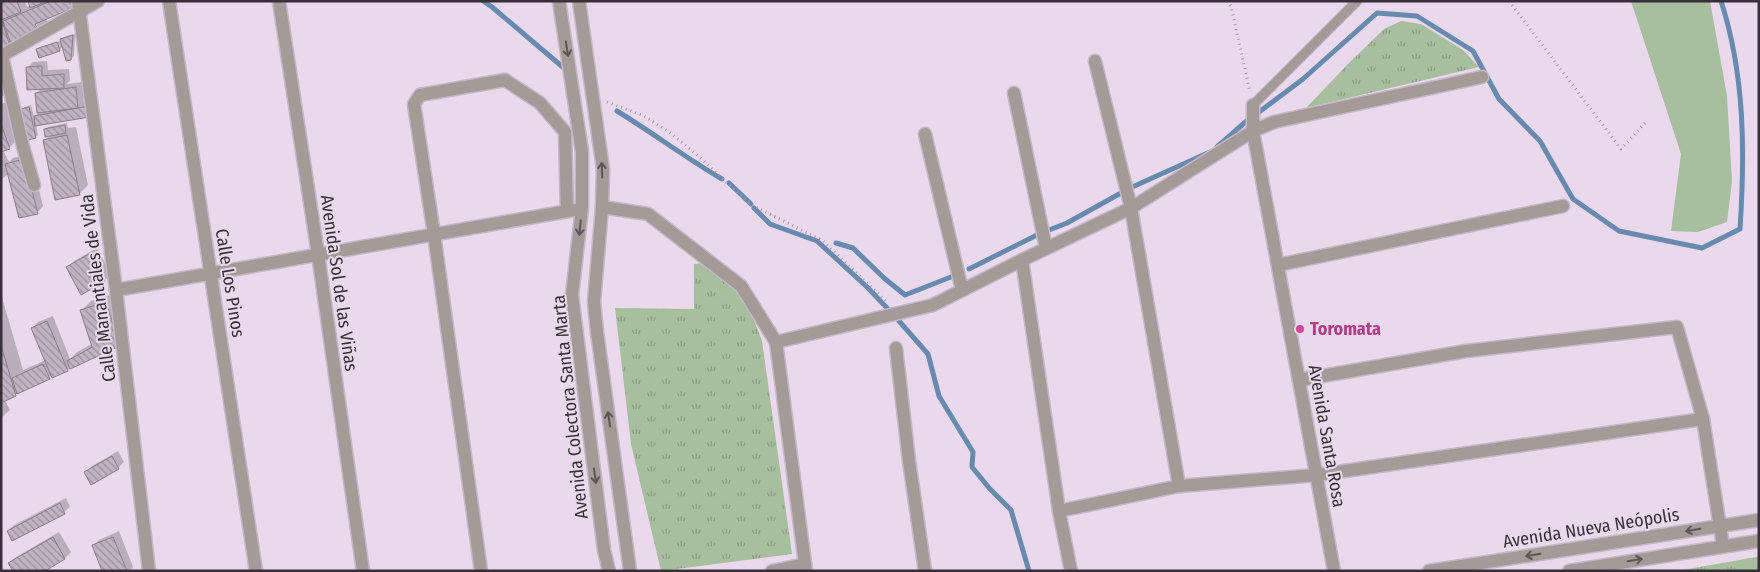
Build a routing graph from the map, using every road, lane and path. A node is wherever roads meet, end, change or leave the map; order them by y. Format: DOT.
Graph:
graph roads {
  1 [pos="98,1"];
  2 [pos="169,1"];
  3 [pos="279,1"];
  4 [pos="559,1"];
  5 [pos="579,1"];
  6 [pos="1227,1"];
  7 [pos="1357,1"];
  8 [pos="1509,1"];
  9 [pos="80,6"];
  10 [pos="1,56"];
  11 [pos="1095,61"];
  12 [pos="1482,77"];
  13 [pos="1014,92"];
  14 [pos="593,96"];
  15 [pos="1253,105"];
  16 [pos="1646,122"];
  17 [pos="1253,131"];
  18 [pos="925,134"];
  19 [pos="34,185"];
  20 [pos="1563,206"];
  21 [pos="602,207"];
  22 [pos="582,208"];
  23 [pos="1131,208"];
  24 [pos="567,211"];
  25 [pos="434,234"];
  26 [pos="1046,248"];
  27 [pos="318,254"];
  28 [pos="1022,260"];
  29 [pos="1278,265"];
  30 [pos="211,273"];
  31 [pos="116,290"];
  32 [pos="962,290"];
  33 [pos="899,313"];
  34 [pos="776,342"];
  35 [pos="896,348"];
  36 [pos="1299,380"];
  37 [pos="1703,419"];
  38 [pos="1316,475"];
  39 [pos="1179,486"];
  40 [pos="1059,511"];
  41 [pos="1759,520"];
  42 [pos="1720,526"];
  43 [pos="1759,540"];
  44 [pos="1723,546"];
  45 [pos="806,567"];
  46 [pos="149,571"];
  47 [pos="256,571"];
  48 [pos="363,571"];
  49 [pos="481,571"];
  50 [pos="609,571"];
  51 [pos="630,571"];
  52 [pos="772,571"];
  53 [pos="925,571"];
  54 [pos="1071,571"];
  55 [pos="1334,571"];
  56 [pos="1429,571"];
  57 [pos="1569,571"];
  1 -- 9 [label="street"];
  2 -- 30 [label="street, Calle Los Pinos"];
  3 -- 27 [label="street, Avenida Sol de las Viñas"];
  4 -- 22 [label="street, Avenida Colectora Santa Marta, one-way"];
  5 -- 14 [label="street, Avenida Colectora Santa Marta"];
  6 -- 15 [label="path"];
  7 -- 15 [label="lane"];
  8 -- 16 [label="path"];
  9 -- 10 [label="street"];
  9 -- 31 [label="street, Calle Manantiales de Vida"];
  10 -- 19 [label="street"];
  11 -- 23 [label="street"];
  12 -- 17 [label="street"];
  13 -- 26 [label="street"];
  21 -- 14 [label="street, Avenida Colectora Santa Marta, one-way"];
  14 -- 33 [label="path"];
  15 -- 17 [label="street, Avenida Santa Rosa"];
  17 -- 23 [label="street"];
  17 -- 29 [label="street, Avenida Santa Rosa"];
  18 -- 32 [label="street"];
  20 -- 29 [label="street"];
  21 -- 34 [label="street"];
  51 -- 21 [label="street, Avenida Colectora Santa Marta, one-way"];
  22 -- 24 [label="street"];
  22 -- 50 [label="street, Avenida Colectora Santa Marta, one-way"];
  23 -- 26 [label="street"];
  23 -- 39 [label="street"];
  24 -- 25 [label="street"];
  24 -- 25 [label="street"];
  25 -- 27 [label="street"];
  25 -- 49 [label="street"];
  26 -- 28 [label="street"];
  27 -- 30 [label="street"];
  27 -- 48 [label="street, Avenida Sol de las Viñas"];
  28 -- 32 [label="street"];
  28 -- 40 [label="street"];
  29 -- 36 [label="street, Avenida Santa Rosa"];
  30 -- 31 [label="street"];
  30 -- 47 [label="street, Calle Los Pinos"];
  31 -- 46 [label="street, Calle Manantiales de Vida"];
  32 -- 33 [label="street"];
  33 -- 34 [label="street"];
  34 -- 45 [label="street"];
  35 -- 53 [label="street"];
  36 -- 37 [label="street"];
  36 -- 38 [label="street, Avenida Santa Rosa"];
  37 -- 38 [label="street"];
  37 -- 42 [label="street"];
  38 -- 39 [label="street"];
  38 -- 55 [label="street, Avenida Santa Rosa"];
  39 -- 40 [label="street"];
  40 -- 54 [label="street"];
  41 -- 42 [label="street, Avenida Nueva Neópolis"];
  42 -- 44 [label="street"];
  42 -- 56 [label="street, Avenida Nueva Neópolis, one-way"];
  43 -- 44 [label="street"];
  57 -- 44 [label="street, one-way"];
  45 -- 52 [label="street"];
}
